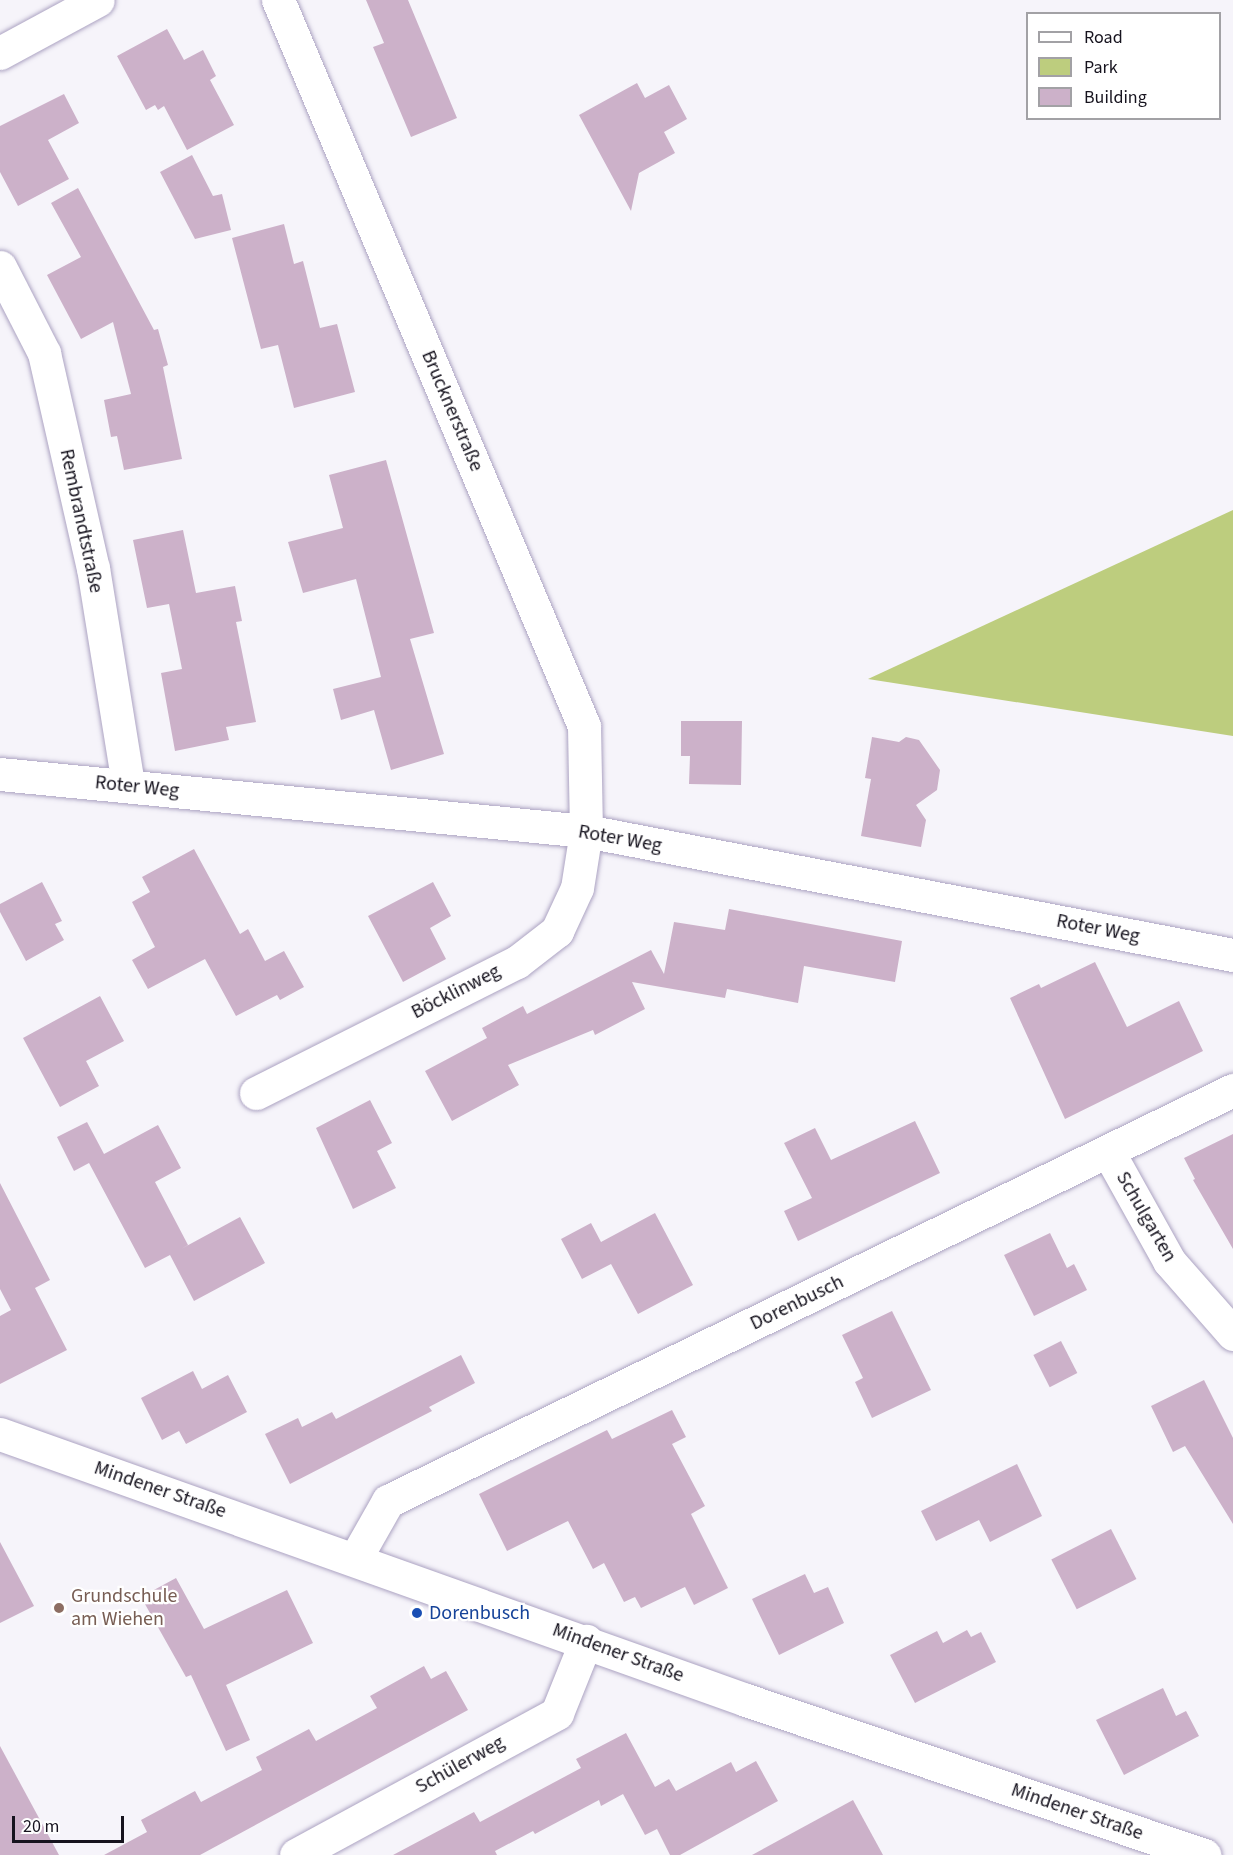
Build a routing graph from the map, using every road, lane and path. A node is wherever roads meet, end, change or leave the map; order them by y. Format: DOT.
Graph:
graph roads {
  1 [pos="98,0"];
  2 [pos="278,0"];
  3 [pos="0,53"];
  4 [pos="0,267"];
  5 [pos="0,774"];
  6 [pos="128,785"];
  7 [pos="586,831"];
  8 [pos="1233,955"];
  9 [pos="1233,1090"];
  10 [pos="256,1093"];
  11 [pos="1109,1153"];
  12 [pos="1233,1334"];
  13 [pos="0,1434"];
  14 [pos="355,1559"];
  15 [pos="586,1641"];
  16 [pos="297,1855"];
  17 [pos="1204,1855"];
  1 -- 3 [label="street"];
  2 -- 7 [label="street, Brucknerstraße"];
  4 -- 6 [label="street, Rembrandtstraße"];
  5 -- 6 [label="street, Roter Weg"];
  6 -- 7 [label="street, Roter Weg"];
  7 -- 8 [label="street, Roter Weg"];
  7 -- 10 [label="street, Böcklinweg"];
  9 -- 11 [label="street, Dorenbusch"];
  11 -- 12 [label="street, Schulgarten"];
  11 -- 14 [label="street, Dorenbusch"];
  13 -- 14 [label="street, Mindener Straße"];
  14 -- 15 [label="street, Mindener Straße"];
  15 -- 16 [label="street, Schülerweg"];
  15 -- 17 [label="street, Mindener Straße"];
}
